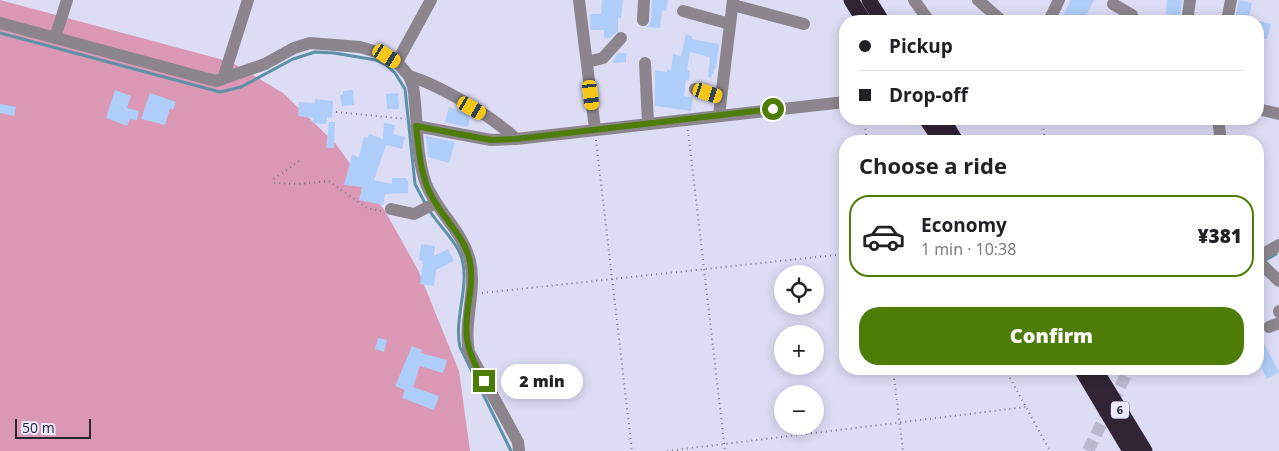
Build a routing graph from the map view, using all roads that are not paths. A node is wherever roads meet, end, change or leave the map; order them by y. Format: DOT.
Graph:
graph roads {
  1 [pos="67,0"];
  2 [pos="248,0"];
  3 [pos="431,0"];
  4 [pos="579,0"];
  5 [pos="644,0"];
  6 [pos="851,0"];
  7 [pos="869,0"];
  8 [pos="914,0"];
  9 [pos="978,0"];
  10 [pos="1059,0"];
  11 [pos="1190,0"];
  12 [pos="1230,0"];
  13 [pos="733,2"];
  14 [pos="1113,4"];
  15 [pos="683,10"];
  16 [pos="860,15"];
  17 [pos="878,15"];
  18 [pos="925,15"];
  19 [pos="995,15"];
  20 [pos="1052,15"];
  21 [pos="1132,15"];
  22 [pos="1188,15"];
  23 [pos="1228,15"];
  24 [pos="643,20"];
  25 [pos="0,23"];
  26 [pos="730,24"];
  27 [pos="804,24"];
  28 [pos="55,38"];
  29 [pos="621,38"];
  30 [pos="397,62"];
  31 [pos="587,62"];
  32 [pos="644,63"];
  33 [pos="409,76"];
  34 [pos="223,79"];
  35 [pos="696,89"];
  36 [pos="721,97"];
  37 [pos="839,103"];
  38 [pos="1264,110"];
  39 [pos="1279,114"];
  40 [pos="719,115"];
  41 [pos="648,123"];
  42 [pos="416,126"];
  43 [pos="595,129"];
  44 [pos="516,139"];
  45 [pos="431,206"];
  46 [pos="391,209"];
  47 [pos="1279,245"];
  48 [pos="1264,258"];
  49 [pos="1264,267"];
  50 [pos="1279,281"];
  51 [pos="1085,375"];
  52 [pos="1099,375"];
  53 [pos="519,451"];
  54 [pos="1130,451"];
  55 [pos="1145,451"];
  1 -- 28 [label="street"];
  2 -- 34 [label="street"];
  3 -- 30 [label="street"];
  4 -- 31 [label="street"];
  5 -- 24 [label="street"];
  6 -- 16 [label="highway"];
  7 -- 17 [label="highway"];
  8 -- 18 [label="street"];
  9 -- 19 [label="street"];
  10 -- 20 [label="street"];
  11 -- 22 [label="street"];
  12 -- 23 [label="street"];
  13 -- 26 [label="street"];
  13 -- 27 [label="street"];
  14 -- 21 [label="street"];
  15 -- 26 [label="street"];
  25 -- 28 [label="street"];
  26 -- 36 [label="street"];
  28 -- 34 [label="street"];
  29 -- 31 [label="street"];
  30 -- 33 [label="street"];
  30 -- 34 [label="street"];
  31 -- 43 [label="street"];
  32 -- 41 [label="street"];
  33 -- 42 [label="street"];
  33 -- 44 [label="street"];
  35 -- 36 [label="street"];
  36 -- 40 [label="street"];
  37 -- 40 [label="street"];
  38 -- 39 [label="street"];
  40 -- 41 [label="street"];
  41 -- 43 [label="street"];
  42 -- 44 [label="street"];
  42 -- 45 [label="street"];
  43 -- 44 [label="street"];
  45 -- 46 [label="street"];
  45 -- 53 [label="street"];
  47 -- 48 [label="street"];
  49 -- 50 [label="street"];
  51 -- 54 [label="highway, 6"];
  52 -- 55 [label="highway, 6"];
}
